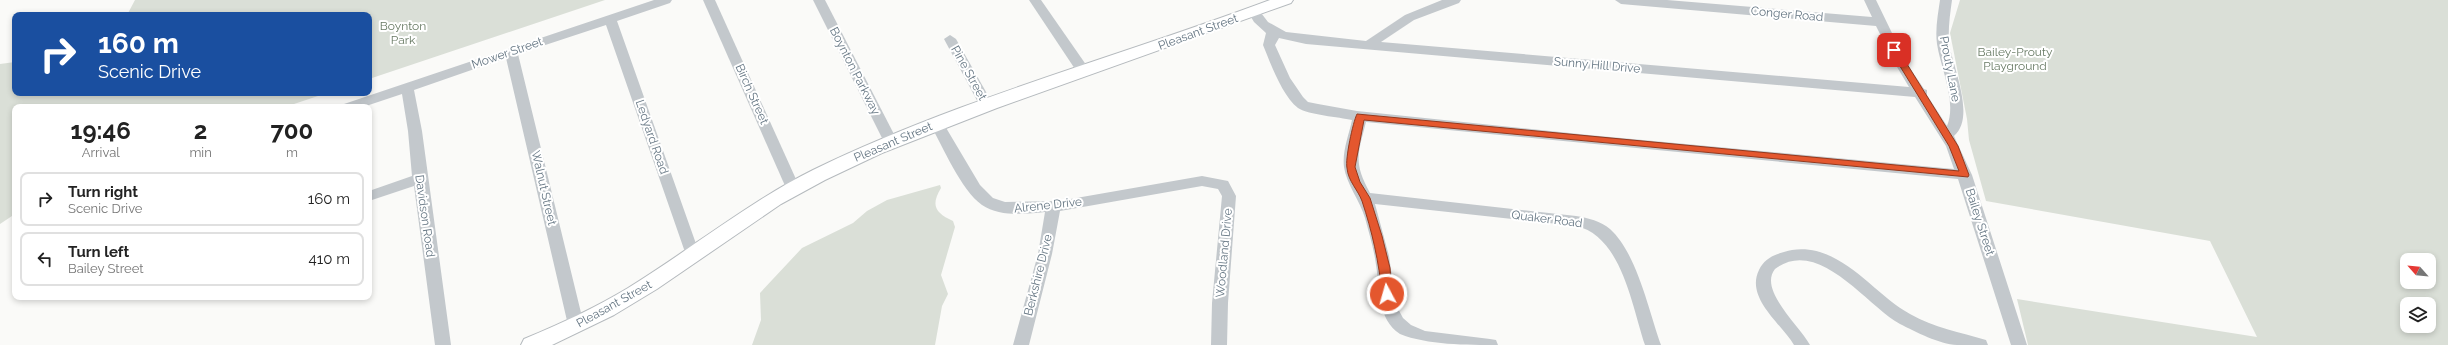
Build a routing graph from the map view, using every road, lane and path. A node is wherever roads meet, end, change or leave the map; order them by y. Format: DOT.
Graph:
graph roads {
  1 [pos="666,0"];
  2 [pos="709,0"];
  3 [pos="819,0"];
  4 [pos="1035,0"];
  5 [pos="1285,0"];
  6 [pos="1455,0"];
  7 [pos="1621,0"];
  8 [pos="1870,0"];
  9 [pos="1946,0"];
  10 [pos="1254,12"];
  11 [pos="610,18"];
  12 [pos="1881,22"];
  13 [pos="1273,32"];
  14 [pos="950,39"];
  15 [pos="1369,44"];
  16 [pos="511,51"];
  17 [pos="1084,72"];
  18 [pos="407,88"];
  19 [pos="1922,93"];
  20 [pos="358,104"];
  21 [pos="987,106"];
  22 [pos="1360,116"];
  23 [pos="937,124"];
  24 [pos="1947,134"];
  25 [pos="891,142"];
  26 [pos="1965,175"];
  27 [pos="419,179"];
  28 [pos="1202,181"];
  29 [pos="793,188"];
  30 [pos="372,195"];
  31 [pos="1366,198"];
  32 [pos="1054,206"];
  33 [pos="693,255"];
  34 [pos="576,325"];
  35 [pos="443,345"];
  36 [pos="531,345"];
  37 [pos="1021,345"];
  38 [pos="1219,345"];
  39 [pos="1490,345"];
  40 [pos="1653,345"];
  41 [pos="1802,345"];
  42 [pos="1980,345"];
  43 [pos="2019,345"];
  1 -- 11 [label="street, Mower Street"];
  2 -- 29 [label="street, Birch Street"];
  3 -- 25 [label="street, Boynton Parkway"];
  4 -- 17 [label="street"];
  5 -- 10 [label="main road, Pleasant Street"];
  6 -- 15 [label="street"];
  7 -- 12 [label="street, Conger Road"];
  8 -- 12 [label="street, Bailey Street"];
  9 -- 24 [label="street, Prouty Lane"];
  10 -- 13 [label="street"];
  10 -- 17 [label="main road, Pleasant Street"];
  11 -- 16 [label="street, Mower Street"];
  11 -- 33 [label="street, Ledyard Road"];
  12 -- 19 [label="street, Bailey Street"];
  13 -- 15 [label="street, Sunny Hill Drive"];
  13 -- 22 [label="street"];
  14 -- 21 [label="street, Pine Street"];
  15 -- 19 [label="street, Sunny Hill Drive"];
  16 -- 18 [label="street, Mower Street"];
  16 -- 34 [label="street, Walnut Street"];
  17 -- 21 [label="main road, Pleasant Street"];
  18 -- 20 [label="street, Mower Street"];
  18 -- 27 [label="street, Davidson Road"];
  19 -- 24 [label="street, Bailey Street"];
  21 -- 23 [label="main road, Pleasant Street"];
  22 -- 26 [label="street"];
  22 -- 31 [label="street"];
  23 -- 25 [label="main road, Pleasant Street"];
  23 -- 32 [label="street, Alrene Drive"];
  24 -- 26 [label="street, Bailey Street"];
  25 -- 29 [label="main road, Pleasant Street"];
  26 -- 43 [label="street, Bailey Street"];
  27 -- 30 [label="street"];
  27 -- 35 [label="street, Davidson Road"];
  28 -- 32 [label="street, Alrene Drive"];
  28 -- 38 [label="street, Woodland Drive"];
  29 -- 33 [label="main road, Pleasant Street"];
  31 -- 39 [label="street"];
  31 -- 40 [label="street, Quaker Road"];
  32 -- 37 [label="street, Berkshire Drive"];
  33 -- 34 [label="main road, Pleasant Street"];
  34 -- 36 [label="main road, Pleasant Street"];
  41 -- 42 [label="street"];
}
